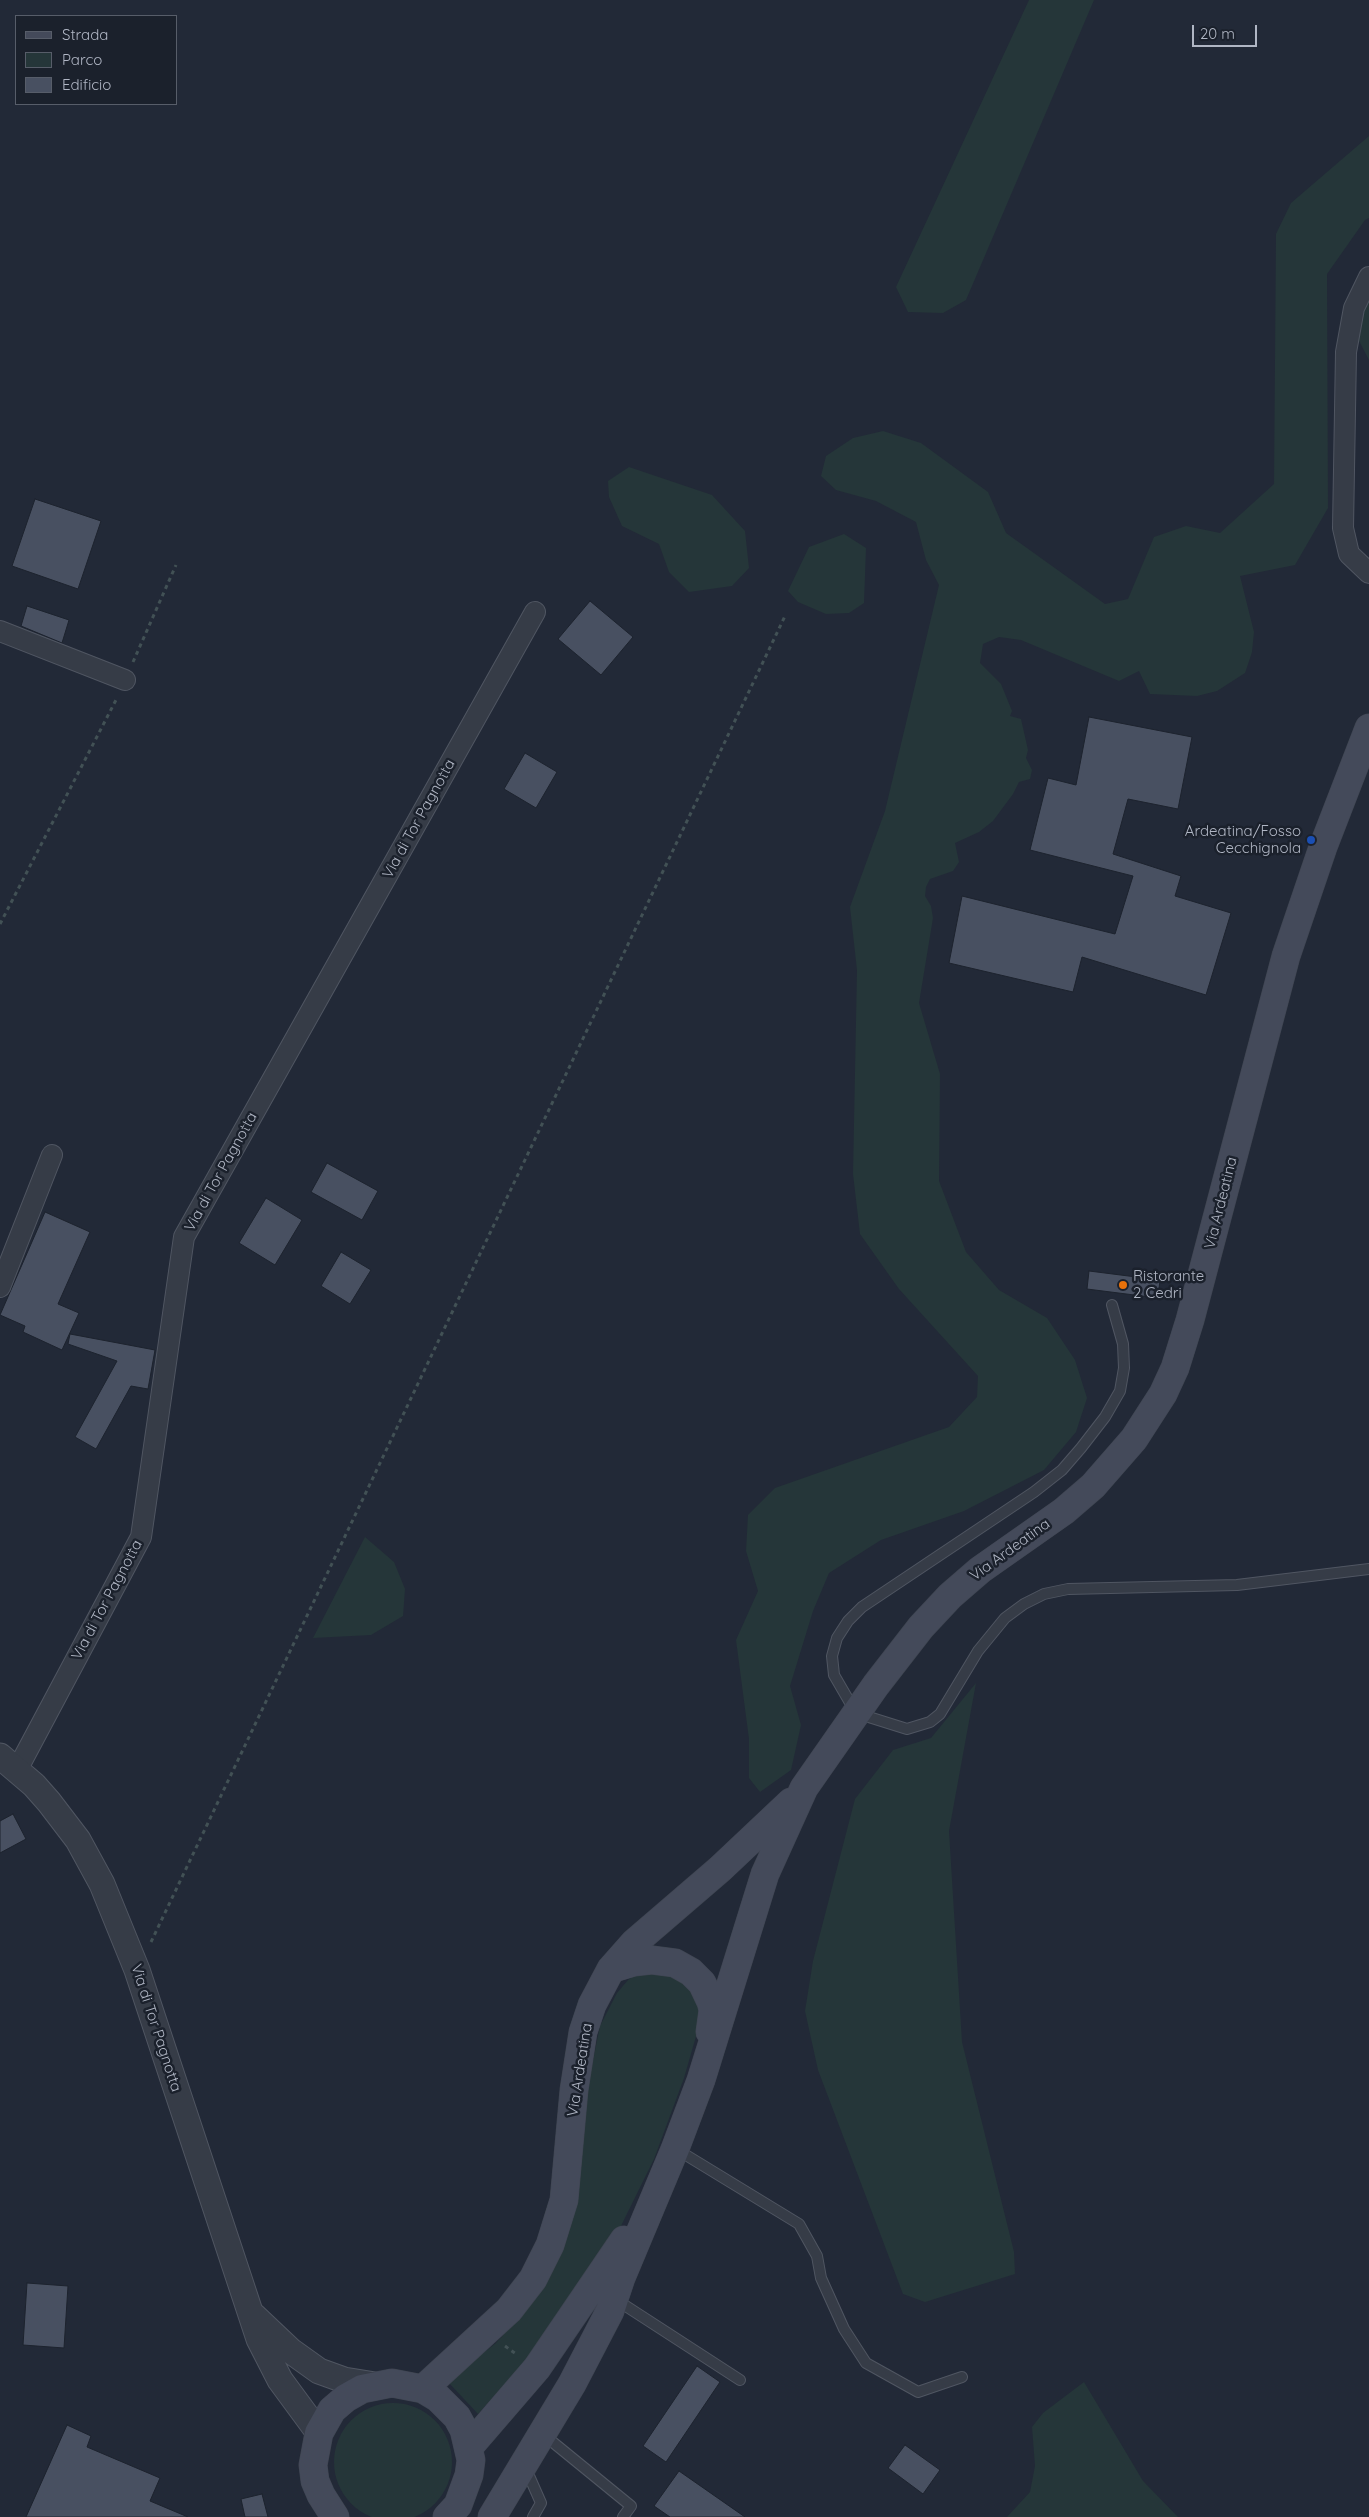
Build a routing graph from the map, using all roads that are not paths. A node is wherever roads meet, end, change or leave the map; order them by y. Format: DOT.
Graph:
graph roads {
  1 [pos="1369,277"];
  2 [pos="1369,573"];
  3 [pos="536,612"];
  4 [pos="0,631"];
  5 [pos="125,680"];
  6 [pos="1369,728"];
  7 [pos="52,1155"];
  8 [pos="0,1287"];
  9 [pos="1112,1305"];
  10 [pos="1369,1569"];
  11 [pos="856,1714"];
  12 [pos="9,1763"];
  13 [pos="804,1788"];
  14 [pos="611,1969"];
  15 [pos="701,2080"];
  16 [pos="675,2149"];
  17 [pos="656,2193"];
  18 [pos="614,2298"];
  19 [pos="248,2311"];
  20 [pos="962,2377"];
  21 [pos="740,2380"];
  22 [pos="375,2385"];
  23 [pos="423,2389"];
  24 [pos="319,2433"];
  25 [pos="543,2434"];
  26 [pos="469,2446"];
  27 [pos="524,2465"];
  28 [pos="335,2517"];
  29 [pos="447,2517"];
  30 [pos="492,2517"];
  31 [pos="533,2517"];
  32 [pos="623,2517"];
  1 -- 2 [label="street"];
  3 -- 12 [label="street, Via di Tor Pagnotta"];
  4 -- 5 [label="street"];
  6 -- 11 [label="main road, Via Ardeatina"];
  7 -- 8 [label="street"];
  9 -- 11 [label="lane"];
  10 -- 11 [label="lane"];
  11 -- 13 [label="main road, Via Ardeatina"];
  12 -- 19 [label="street, Via di Tor Pagnotta"];
  13 -- 14 [label="main road, Via Ardeatina"];
  13 -- 15 [label="main road, Via Ardeatina"];
  14 -- 15 [label="main road"];
  14 -- 23 [label="main road, Via Ardeatina"];
  15 -- 16 [label="main road, Via Ardeatina"];
  16 -- 17 [label="main road, Via Ardeatina"];
  16 -- 20 [label="lane"];
  17 -- 18 [label="main road, Via Ardeatina"];
  17 -- 26 [label="main road, Via Ardeatina"];
  18 -- 21 [label="lane"];
  18 -- 25 [label="main road, Via Ardeatina"];
  19 -- 22 [label="street"];
  19 -- 24 [label="street, Via di Tor Pagnotta"];
  22 -- 23 [label="main road"];
  22 -- 24 [label="main road"];
  23 -- 26 [label="main road"];
  24 -- 28 [label="main road"];
  25 -- 27 [label="main road, Via Ardeatina"];
  25 -- 32 [label="lane"];
  26 -- 29 [label="main road"];
  27 -- 30 [label="main road, Via Ardeatina"];
  27 -- 31 [label="lane"];
}
